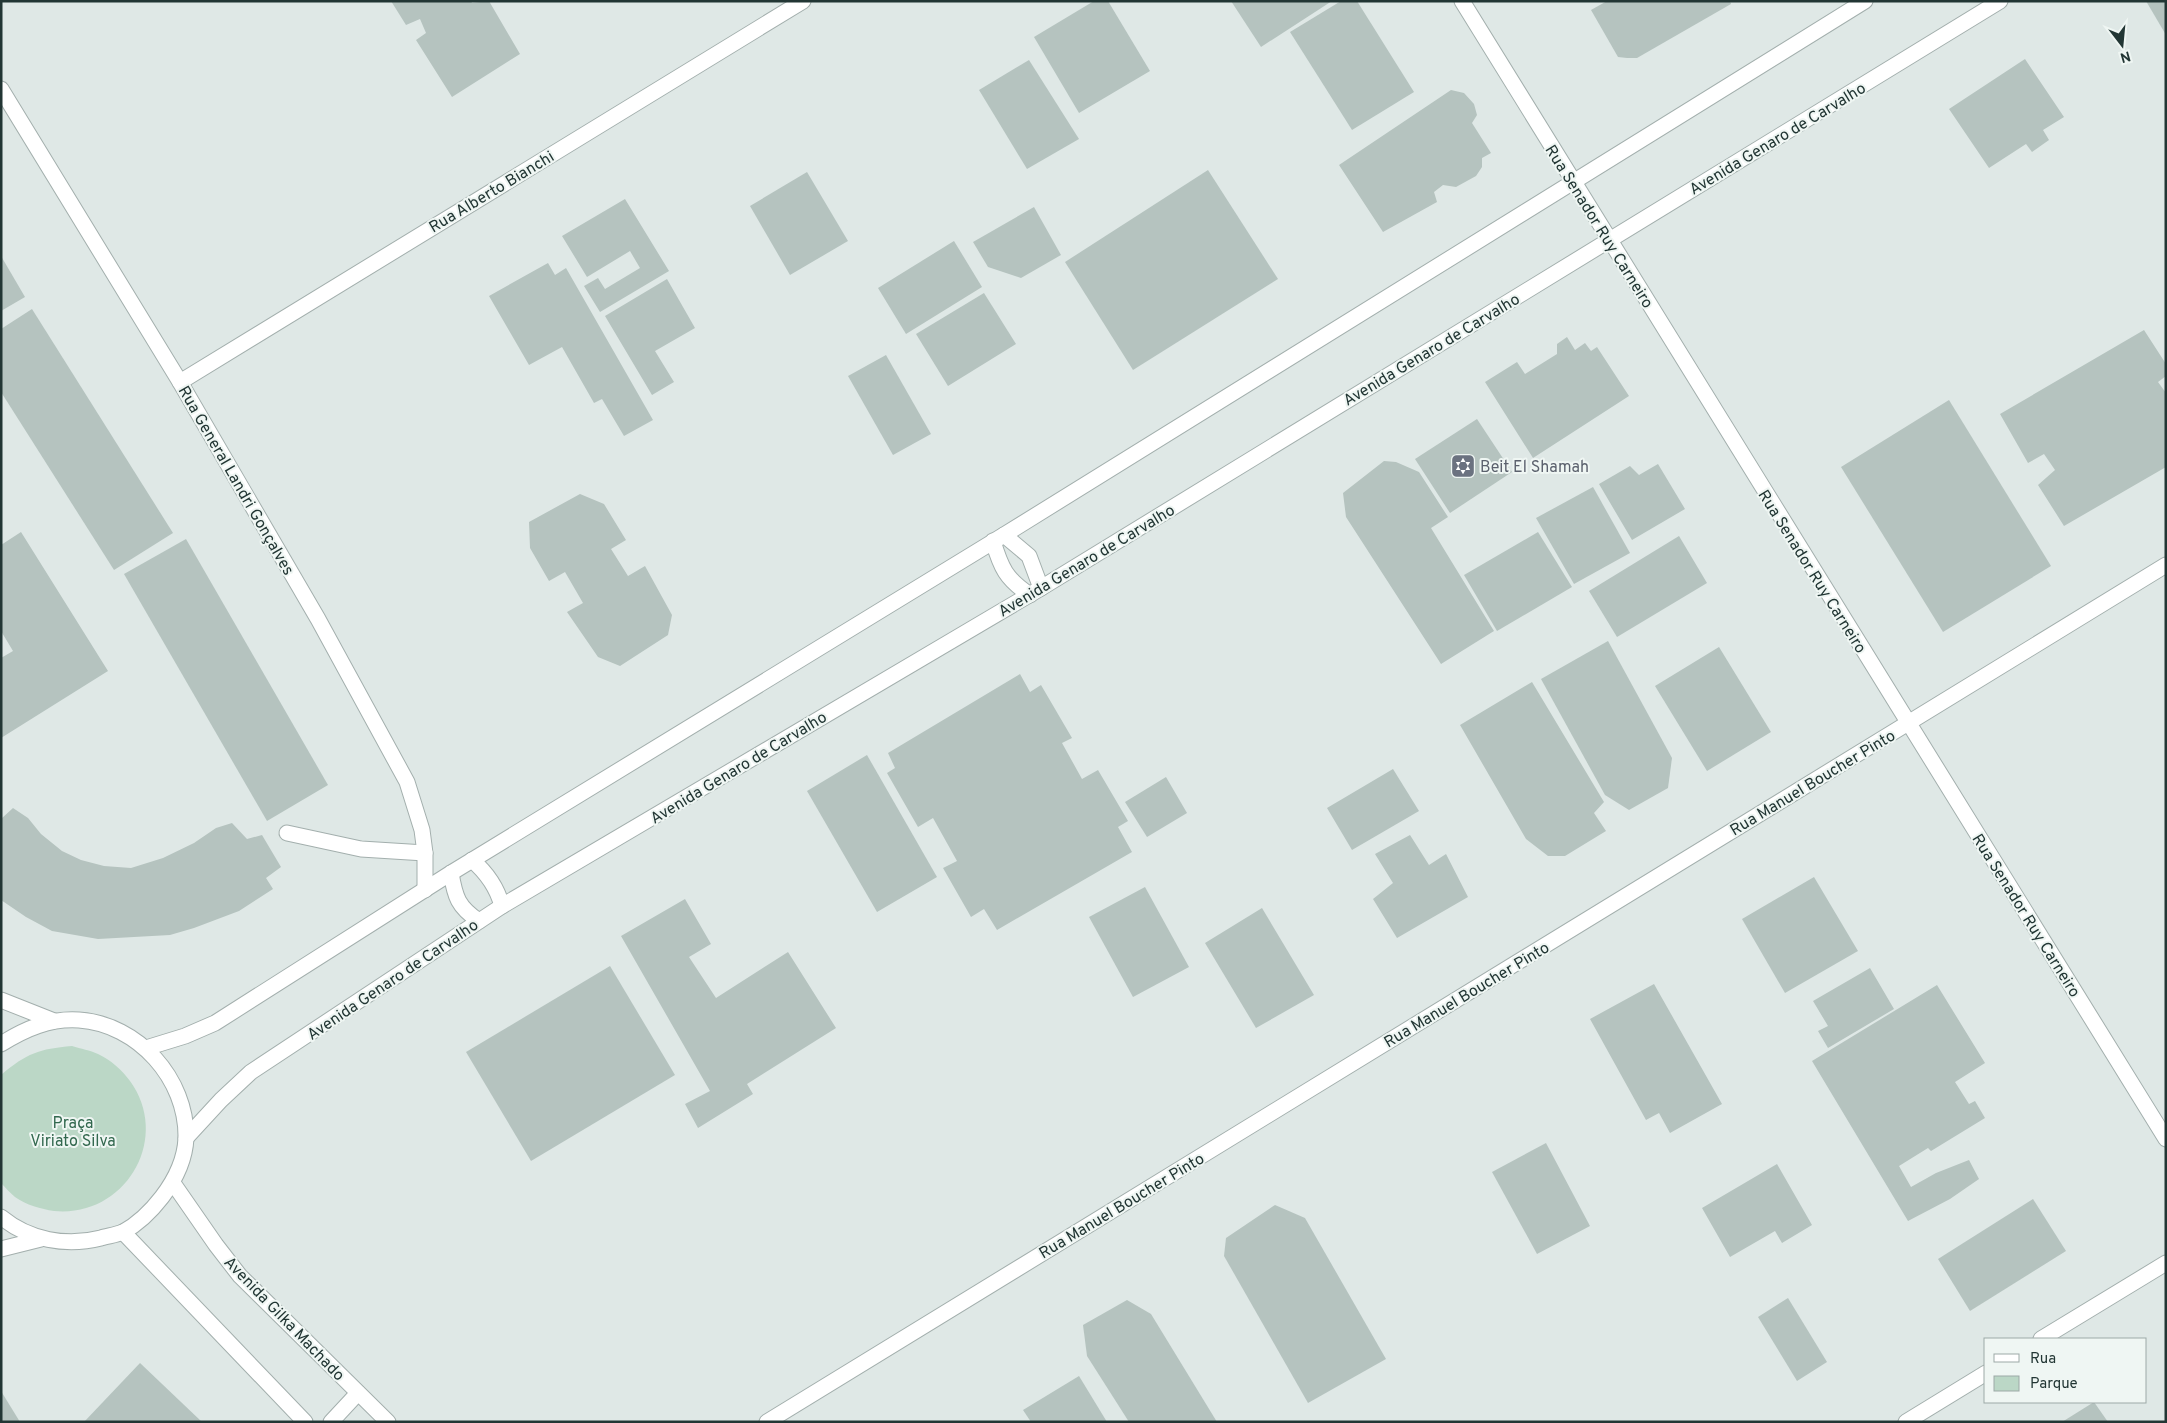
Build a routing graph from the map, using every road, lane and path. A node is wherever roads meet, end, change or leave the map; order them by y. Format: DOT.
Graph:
graph roads {
  1 [pos="803,1"];
  2 [pos="1462,1"];
  3 [pos="1865,1"];
  4 [pos="2000,1"];
  5 [pos="1,89"];
  6 [pos="1573,182"];
  7 [pos="1609,241"];
  8 [pos="180,382"];
  9 [pos="999,538"];
  10 [pos="2166,566"];
  11 [pos="1035,591"];
  12 [pos="1908,724"];
  13 [pos="287,833"];
  14 [pos="425,854"];
  15 [pos="472,860"];
  16 [pos="451,873"];
  17 [pos="425,890"];
  18 [pos="502,906"];
  19 [pos="478,921"];
  20 [pos="1,1000"];
  21 [pos="54,1021"];
  22 [pos="1,1044"];
  23 [pos="146,1048"];
  24 [pos="186,1138"];
  25 [pos="2166,1139"];
  26 [pos="173,1183"];
  27 [pos="1,1217"];
  28 [pos="122,1232"];
  29 [pos="41,1239"];
  30 [pos="1,1249"];
  31 [pos="2166,1263"];
  32 [pos="2043,1338"];
  33 [pos="1984,1374"];
  34 [pos="358,1393"];
  35 [pos="305,1422"];
  36 [pos="332,1422"];
  37 [pos="388,1422"];
  38 [pos="767,1422"];
  39 [pos="1906,1422"];
  1 -- 8 [label="street, Rua Alberto Bianchi"];
  2 -- 6 [label="street, Rua Senador Ruy Carneiro"];
  3 -- 6 [label="street"];
  4 -- 7 [label="street, Avenida Genaro de Carvalho"];
  5 -- 8 [label="street, Rua General Landri Gonçalves"];
  6 -- 7 [label="street, Rua Senador Ruy Carneiro"];
  6 -- 9 [label="street"];
  7 -- 11 [label="street, Avenida Genaro de Carvalho"];
  7 -- 12 [label="street, Rua Senador Ruy Carneiro"];
  8 -- 14 [label="street, Rua General Landri Gonçalves"];
  9 -- 11 [label="street"];
  9 -- 11 [label="street"];
  9 -- 15 [label="street"];
  10 -- 12 [label="street, Rua Manuel Boucher Pinto"];
  11 -- 18 [label="street, Avenida Genaro de Carvalho"];
  12 -- 25 [label="street, Rua Senador Ruy Carneiro"];
  12 -- 38 [label="street, Rua Manuel Boucher Pinto"];
  13 -- 14 [label="street"];
  14 -- 17 [label="street, Rua General Landri Gonçalves"];
  15 -- 16 [label="street"];
  15 -- 18 [label="street"];
  16 -- 17 [label="street"];
  16 -- 19 [label="street"];
  17 -- 23 [label="street"];
  18 -- 19 [label="street, Avenida Genaro de Carvalho"];
  19 -- 24 [label="street, Avenida Genaro de Carvalho"];
  20 -- 21 [label="street"];
  21 -- 22 [label="street"];
  21 -- 23 [label="street"];
  23 -- 24 [label="street"];
  24 -- 26 [label="street"];
  26 -- 28 [label="street"];
  26 -- 34 [label="street, Avenida Gilka Machado"];
  27 -- 29 [label="street"];
  28 -- 29 [label="street"];
  28 -- 35 [label="street"];
  29 -- 30 [label="street"];
  31 -- 32 [label="street"];
  33 -- 39 [label="street"];
  34 -- 36 [label="street"];
  34 -- 37 [label="street, Avenida Gilka Machado"];
}
